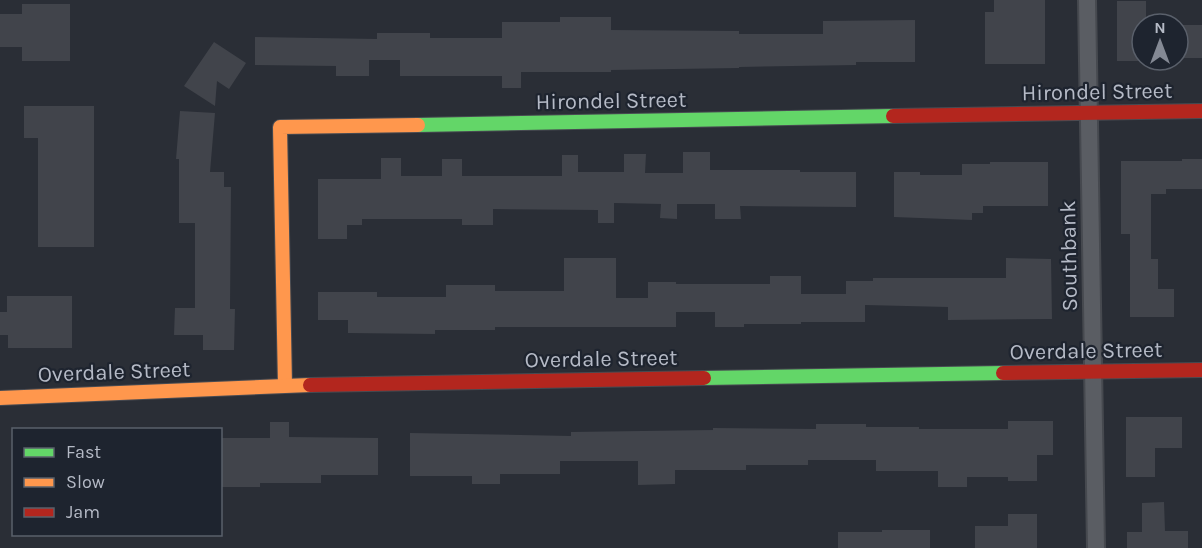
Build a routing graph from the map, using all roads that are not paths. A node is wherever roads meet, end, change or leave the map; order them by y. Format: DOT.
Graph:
graph roads {
  1 [pos="1087,0"];
  2 [pos="1202,111"];
  3 [pos="1089,114"];
  4 [pos="1202,370"];
  5 [pos="1093,372"];
  6 [pos="285,385"];
  7 [pos="0,398"];
  8 [pos="1096,548"];
  1 -- 3 [label="street, Southbank"];
  2 -- 3 [label="street, Hirondel Street"];
  3 -- 5 [label="street, Southbank"];
  3 -- 6 [label="street, Hirondel Street"];
  4 -- 5 [label="street, Overdale Street"];
  5 -- 6 [label="street, Overdale Street"];
  5 -- 8 [label="street, Southbank"];
  6 -- 7 [label="street, Overdale Street"];
}
